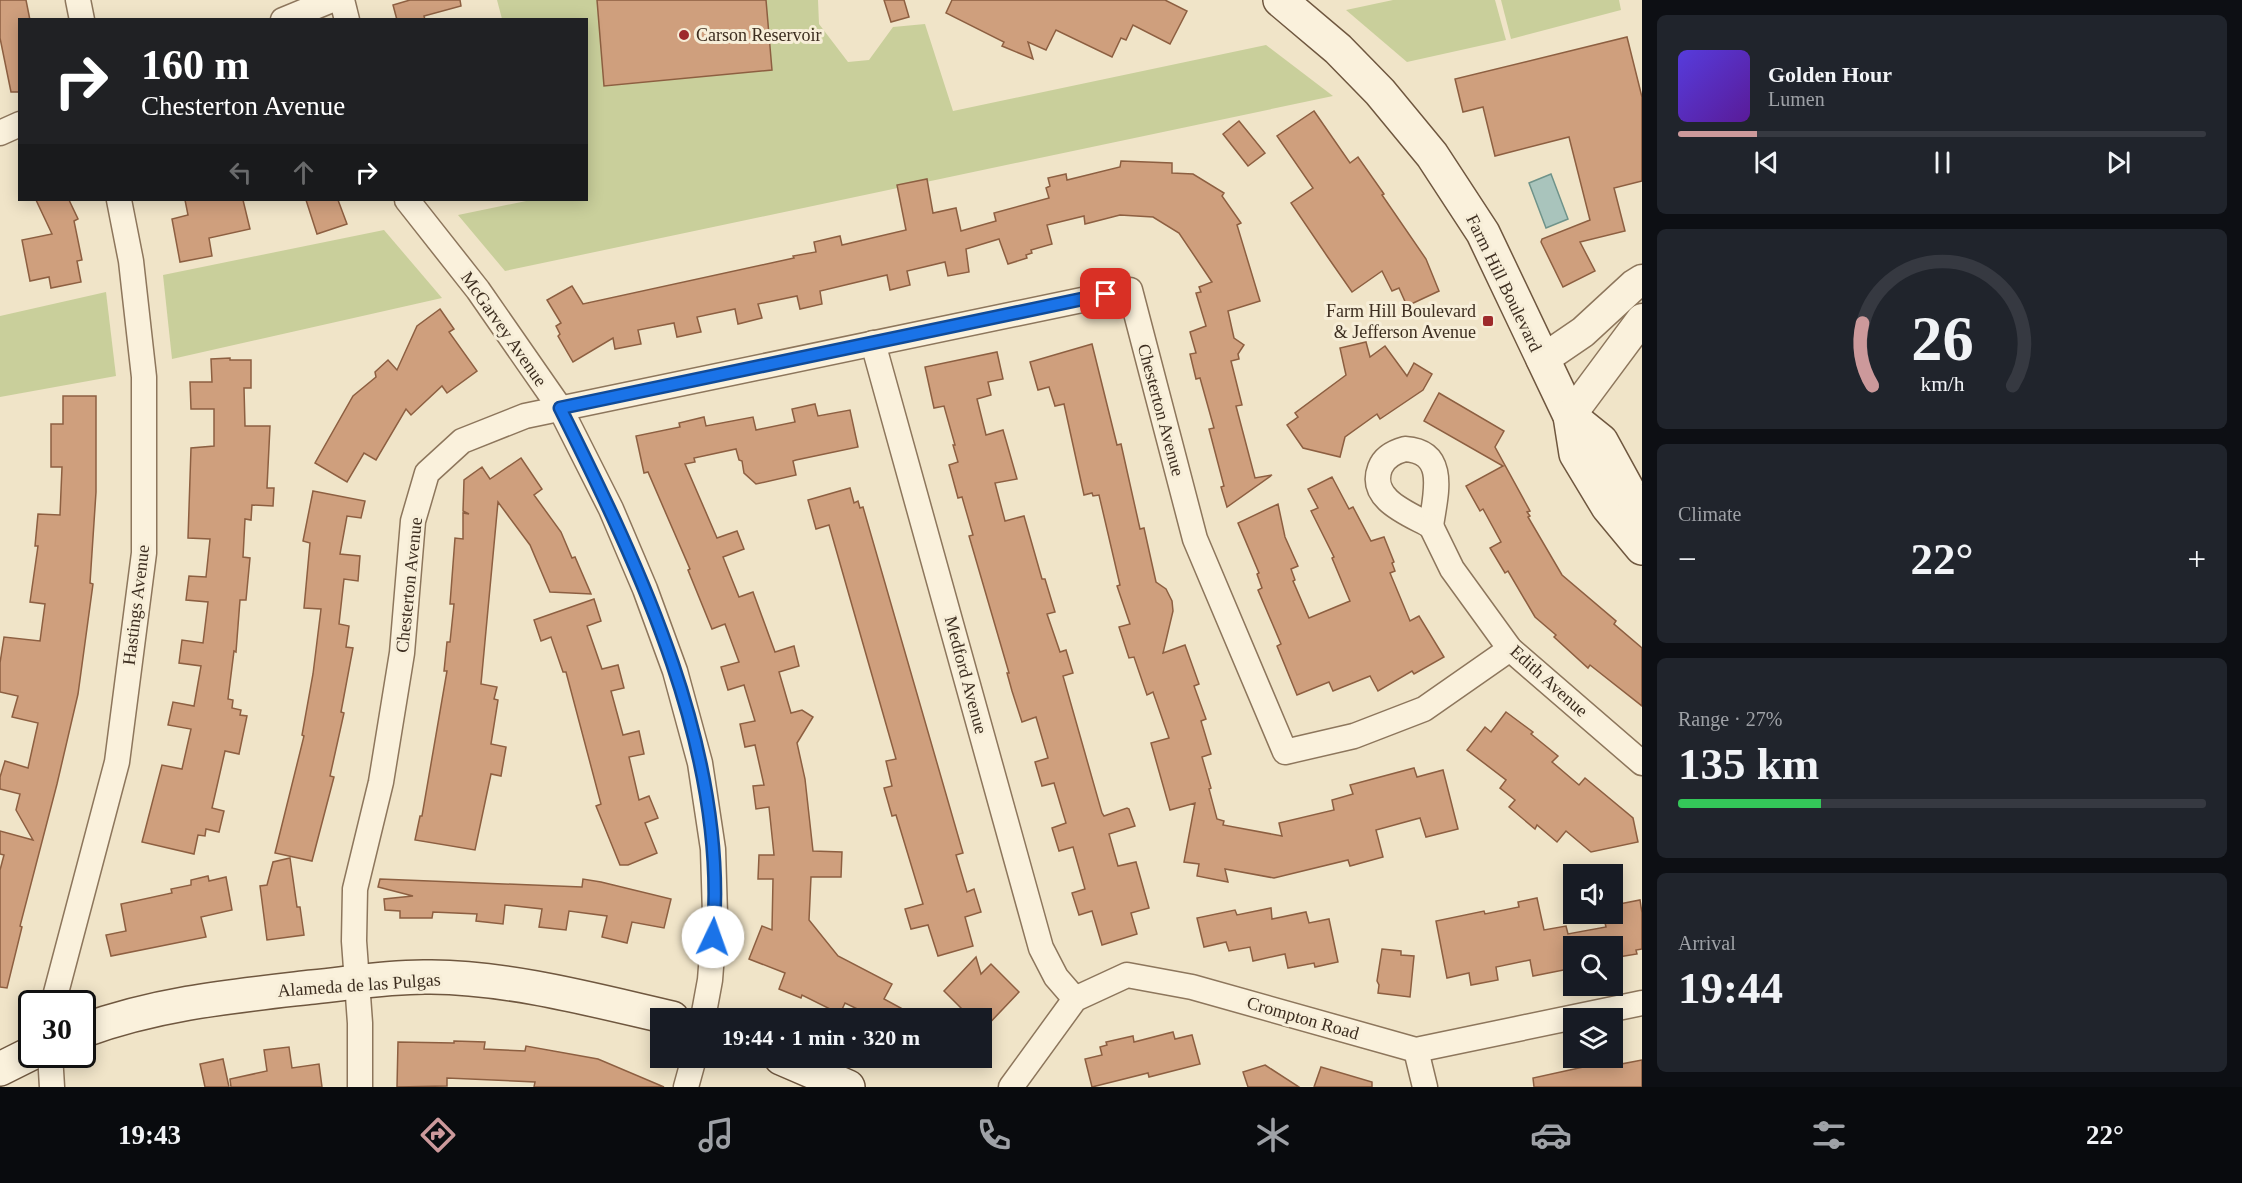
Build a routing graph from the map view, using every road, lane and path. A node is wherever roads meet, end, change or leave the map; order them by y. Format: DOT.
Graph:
graph roads {
  1 [pos="78,0"];
  2 [pos="332,0"];
  3 [pos="342,0"];
  4 [pos="1280,0"];
  5 [pos="82,18"];
  6 [pos="288,18"];
  7 [pos="346,18"];
  8 [pos="18,125"];
  9 [pos="0,133"];
  10 [pos="119,201"];
  11 [pos="408,201"];
  12 [pos="1642,280"];
  13 [pos="1642,319"];
  14 [pos="873,343"];
  15 [pos="1542,360"];
  16 [pos="560,408"];
  17 [pos="1570,416"];
  18 [pos="1642,508"];
  19 [pos="1431,526"];
  20 [pos="1642,548"];
  21 [pos="1510,649"];
  22 [pos="1642,763"];
  23 [pos="356,982"];
  24 [pos="57,990"];
  25 [pos="1076,999"];
  26 [pos="1642,1004"];
  27 [pos="706,1008"];
  28 [pos="650,1013"];
  29 [pos="96,1026"];
  30 [pos="1416,1050"];
  31 [pos="18,1060"];
  32 [pos="51,1068"];
  33 [pos="691,1068"];
  34 [pos="804,1068"];
  35 [pos="0,1069"];
  36 [pos="52,1087"];
  37 [pos="360,1087"];
  38 [pos="686,1087"];
  39 [pos="848,1087"];
  40 [pos="1011,1087"];
  41 [pos="1425,1087"];
  1 -- 5 [label="street"];
  2 -- 6 [label="street"];
  3 -- 7 [label="street"];
  4 -- 15 [label="main road, Farm Hill Boulevard"];
  8 -- 9 [label="street"];
  10 -- 24 [label="street, Hastings Avenue"];
  11 -- 16 [label="street, McGarvey Avenue"];
  12 -- 15 [label="street"];
  13 -- 17 [label="street"];
  14 -- 16 [label="street, Chesterton Avenue"];
  14 -- 21 [label="street, Chesterton Avenue"];
  14 -- 25 [label="street, Medford Avenue"];
  15 -- 17 [label="main road, Farm Hill Boulevard"];
  16 -- 23 [label="street, Chesterton Avenue"];
  16 -- 27 [label="street, McGarvey Avenue"];
  17 -- 18 [label="main road"];
  17 -- 20 [label="main road"];
  19 -- 21 [label="street, Edith Avenue"];
  21 -- 22 [label="street, Edith Avenue"];
  23 -- 28 [label="main road, Alameda de las Pulgas"];
  23 -- 29 [label="main road, Alameda de las Pulgas"];
  23 -- 37 [label="street, Chesterton Avenue"];
  25 -- 30 [label="street, Crompton Road"];
  25 -- 40 [label="street, Crompton Road"];
  26 -- 30 [label="street, Crompton Road"];
  30 -- 41 [label="street"];
  31 -- 35 [label="main road"];
  32 -- 36 [label="street"];
  33 -- 38 [label="street"];
  34 -- 39 [label="main road"];
}
